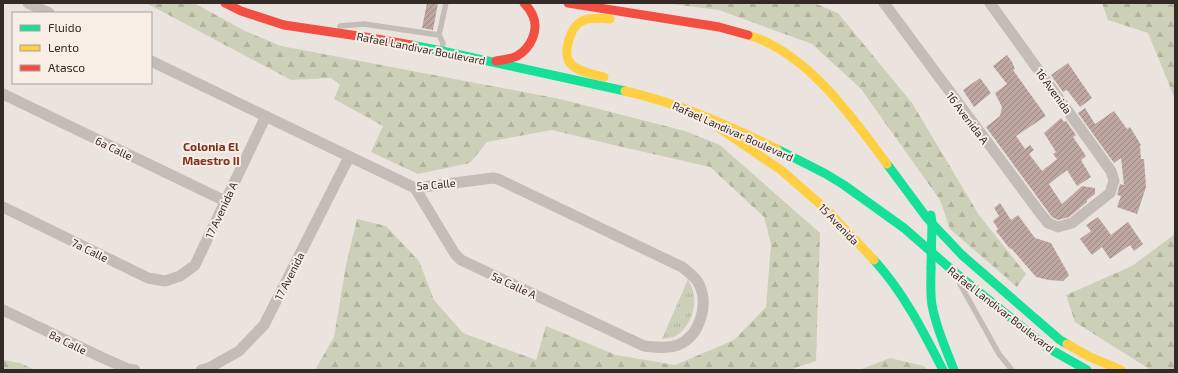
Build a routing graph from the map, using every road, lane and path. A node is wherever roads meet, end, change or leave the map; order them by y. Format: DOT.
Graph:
graph roads {
  1 [pos="28,3"];
  2 [pos="225,3"];
  3 [pos="446,3"];
  4 [pos="524,3"];
  5 [pos="568,3"];
  6 [pos="884,3"];
  7 [pos="990,3"];
  8 [pos="47,12"];
  9 [pos="656,17"];
  10 [pos="669,19"];
  11 [pos="314,29"];
  12 [pos="439,35"];
  13 [pos="790,45"];
  14 [pos="442,50"];
  15 [pos="152,61"];
  16 [pos="492,62"];
  17 [pos="3,94"];
  18 [pos="664,101"];
  19 [pos="697,113"];
  20 [pos="860,114"];
  21 [pos="266,116"];
  22 [pos="349,156"];
  23 [pos="906,174"];
  24 [pos="1114,181"];
  25 [pos="415,188"];
  26 [pos="918,191"];
  27 [pos="225,201"];
  28 [pos="3,208"];
  29 [pos="952,270"];
  30 [pos="180,276"];
  31 [pos="3,310"];
  32 [pos="644,346"];
  33 [pos="135,370"];
  34 [pos="202,370"];
  35 [pos="942,370"];
  36 [pos="954,370"];
  37 [pos="1012,370"];
  38 [pos="1087,370"];
  39 [pos="1121,370"];
  1 -- 8 [label="street"];
  2 -- 11 [label="main road, Rafael Landivar Boulevard"];
  3 -- 12 [label="lane"];
  4 -- 16 [label="main road"];
  5 -- 9 [label="main road, Rafael Landivar Boulevard"];
  6 -- 24 [label="street, 16 Avenida A"];
  7 -- 24 [label="street, 16 Avenida"];
  9 -- 10 [label="main road, Rafael Landivar Boulevard"];
  9 -- 18 [label="main road"];
  10 -- 13 [label="main road"];
  10 -- 39 [label="main road, Rafael Landivar Boulevard"];
  11 -- 12 [label="lane"];
  11 -- 14 [label="main road, Rafael Landivar Boulevard"];
  12 -- 14 [label="lane"];
  14 -- 16 [label="main road, Rafael Landivar Boulevard"];
  15 -- 21 [label="street, 5a Calle"];
  16 -- 18 [label="main road, Rafael Landivar Boulevard"];
  17 -- 27 [label="street, 6a Calle"];
  18 -- 19 [label="main road, Rafael Landivar Boulevard"];
  19 -- 29 [label="main road, Rafael Landivar Boulevard"];
  19 -- 35 [label="main road, 15 Avenida"];
  20 -- 23 [label="main road"];
  21 -- 22 [label="street, 5a Calle"];
  21 -- 27 [label="street, 17 Avenida A"];
  22 -- 25 [label="street, 5a Calle"];
  22 -- 34 [label="street, 17 Avenida"];
  25 -- 32 [label="street, 5a Calle A"];
  25 -- 32 [label="street, 5a Calle"];
  26 -- 36 [label="main road, bridge"];
  27 -- 30 [label="street, 17 Avenida A"];
  28 -- 30 [label="street, 7a Calle"];
  29 -- 37 [label="lane"];
  29 -- 38 [label="main road, Rafael Landivar Boulevard"];
  31 -- 33 [label="street, 8a Calle"];
}
